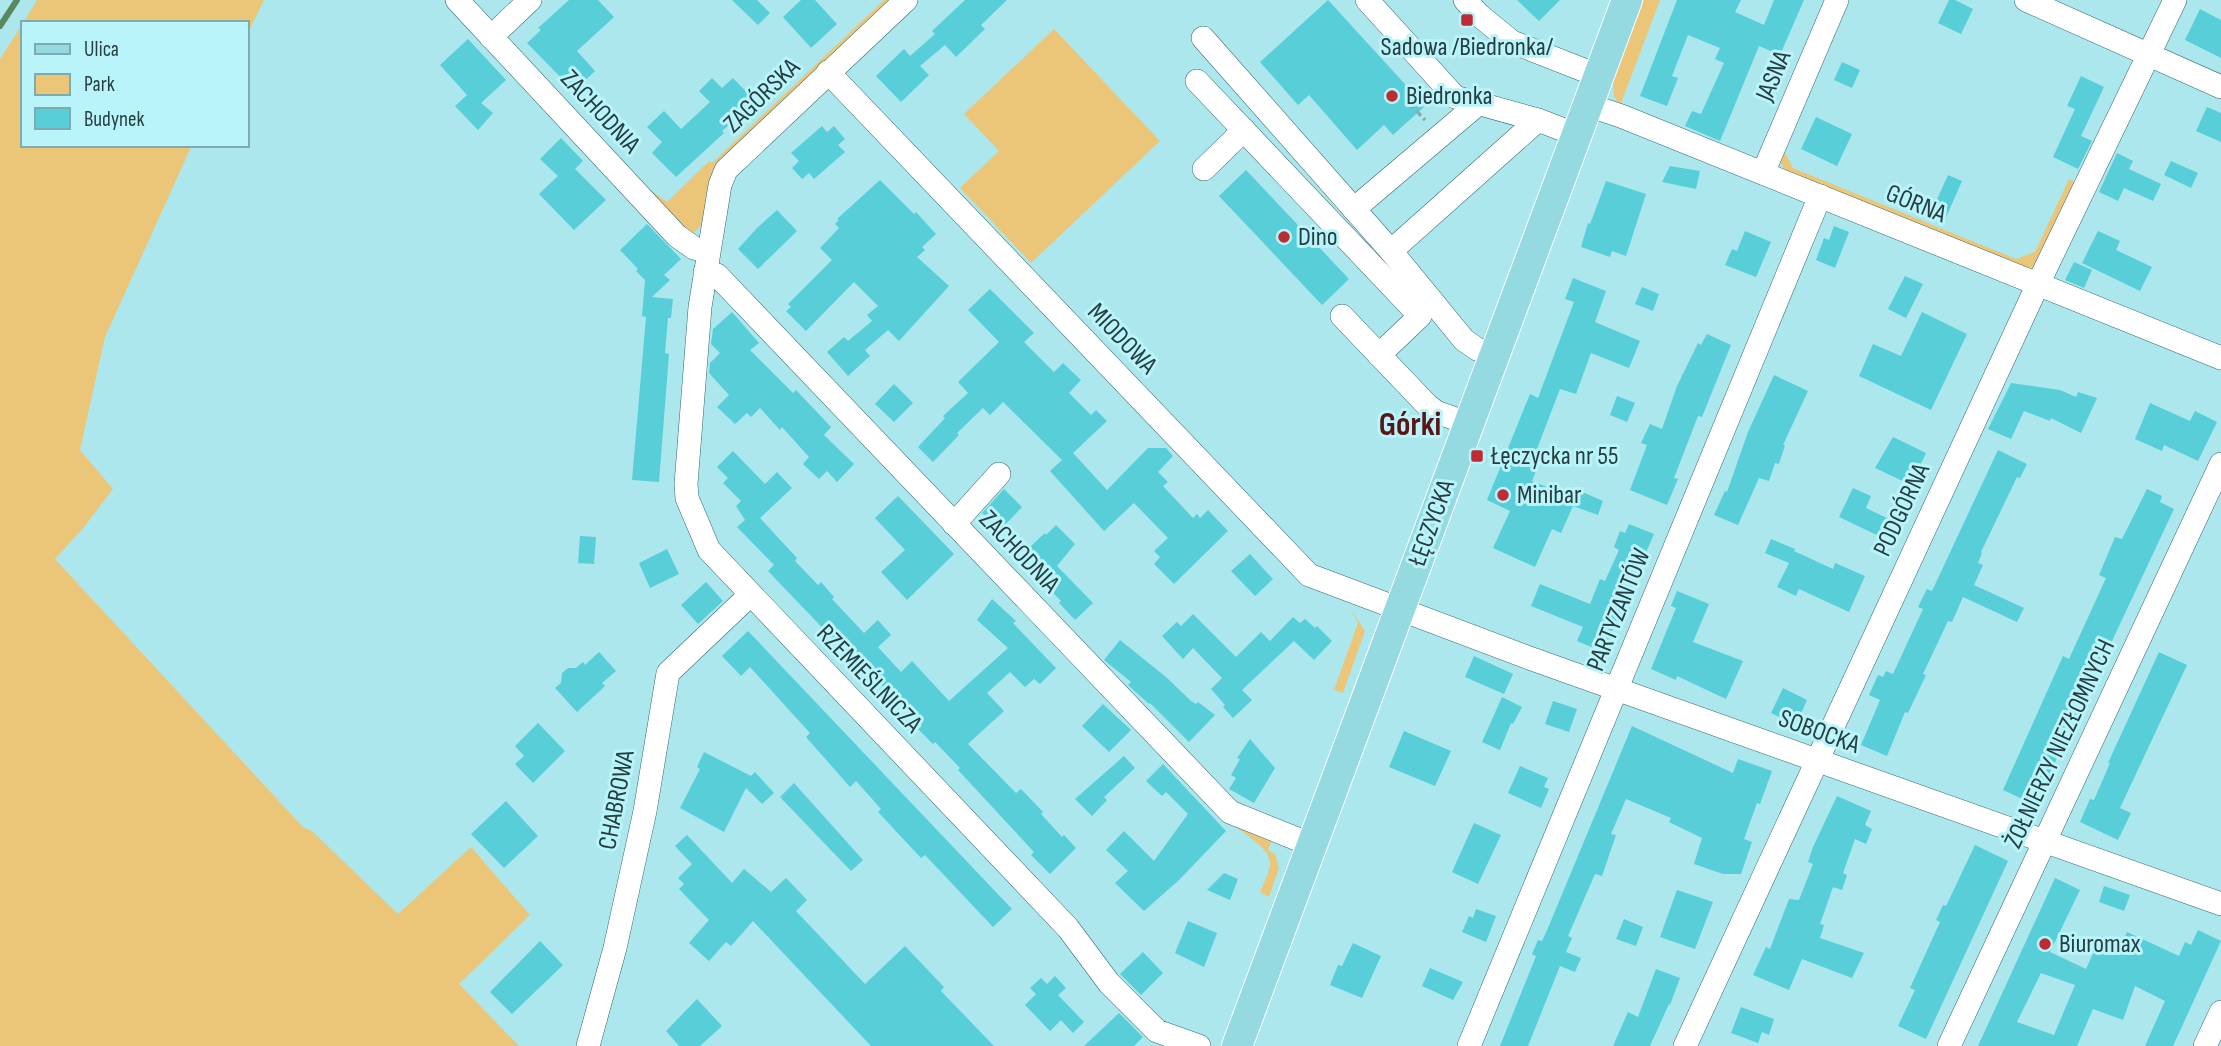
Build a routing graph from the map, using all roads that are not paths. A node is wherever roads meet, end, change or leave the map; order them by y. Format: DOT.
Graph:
graph roads {
  1 [pos="457,0"];
  2 [pos="530,0"];
  3 [pos="906,0"];
  4 [pos="1367,0"];
  5 [pos="1465,0"];
  6 [pos="1627,0"];
  7 [pos="1837,0"];
  8 [pos="2026,0"];
  9 [pos="2175,0"];
  10 [pos="491,37"];
  11 [pos="1203,38"];
  12 [pos="2148,54"];
  13 [pos="828,72"];
  14 [pos="1599,76"];
  15 [pos="1197,80"];
  16 [pos="2221,87"];
  17 [pos="1479,103"];
  18 [pos="1588,105"];
  19 [pos="1538,120"];
  20 [pos="1244,130"];
  21 [pos="1577,135"];
  22 [pos="1204,169"];
  23 [pos="1763,173"];
  24 [pos="1820,196"];
  25 [pos="1354,209"];
  26 [pos="1391,251"];
  27 [pos="707,262"];
  28 [pos="2038,284"];
  29 [pos="1342,316"];
  30 [pos="1379,355"];
  31 [pos="1495,356"];
  32 [pos="2221,358"];
  33 [pos="1469,424"];
  34 [pos="2221,464"];
  35 [pos="999,474"];
  36 [pos="954,524"];
  37 [pos="750,595"];
  38 [pos="1400,610"];
  39 [pos="1617,688"];
  40 [pos="1816,761"];
  41 [pos="2046,842"];
  42 [pos="1312,845"];
  43 [pos="2221,904"];
  44 [pos="2221,1012"];
  45 [pos="587,1046"];
  46 [pos="1199,1046"];
  47 [pos="1237,1046"];
  48 [pos="1469,1046"];
  49 [pos="1685,1046"];
  50 [pos="1950,1046"];
  51 [pos="2206,1046"];
  1 -- 10 [label="street, ZACHODNIA"];
  2 -- 10 [label="street"];
  3 -- 13 [label="street, ZAGÓRSKA"];
  4 -- 17 [label="street"];
  5 -- 14 [label="street"];
  6 -- 14 [label="main road, ŁĘCZYCKA"];
  7 -- 23 [label="street, JASNA"];
  8 -- 12 [label="street"];
  9 -- 12 [label="street, PODGÓRNA"];
  10 -- 27 [label="street, ZACHODNIA"];
  11 -- 25 [label="street"];
  12 -- 16 [label="street"];
  12 -- 28 [label="street, PODGÓRNA"];
  13 -- 27 [label="street, ZAGÓRSKA"];
  13 -- 38 [label="street, MIODOWA"];
  14 -- 18 [label="main road, ŁĘCZYCKA"];
  15 -- 20 [label="street"];
  17 -- 19 [label="street"];
  17 -- 25 [label="street"];
  18 -- 21 [label="main road, ŁĘCZYCKA"];
  18 -- 23 [label="street, GÓRNA"];
  19 -- 21 [label="street"];
  19 -- 26 [label="street"];
  20 -- 22 [label="street"];
  20 -- 30 [label="street"];
  21 -- 31 [label="main road, ŁĘCZYCKA"];
  23 -- 24 [label="street, GÓRNA"];
  24 -- 28 [label="street, GÓRNA"];
  24 -- 39 [label="street, PARTYZANTÓW"];
  25 -- 26 [label="street"];
  26 -- 31 [label="street"];
  27 -- 36 [label="street, ZACHODNIA"];
  27 -- 37 [label="street, RZEMIEŚLNICZA"];
  28 -- 32 [label="street, GÓRNA"];
  28 -- 40 [label="street, PODGÓRNA"];
  29 -- 30 [label="street"];
  30 -- 33 [label="street"];
  31 -- 33 [label="main road, ŁĘCZYCKA"];
  33 -- 38 [label="main road, ŁĘCZYCKA"];
  34 -- 41 [label="street, ŻOŁNIERZY NIEZŁOMNYCH"];
  35 -- 36 [label="street"];
  36 -- 42 [label="street, ZACHODNIA"];
  37 -- 45 [label="street, CHABROWA"];
  37 -- 46 [label="street, RZEMIEŚLNICZA"];
  38 -- 39 [label="street, SOBOCKA"];
  38 -- 42 [label="main road, ŁĘCZYCKA"];
  39 -- 40 [label="street, SOBOCKA"];
  39 -- 48 [label="street, PARTYZANTÓW"];
  40 -- 41 [label="street, SOBOCKA"];
  40 -- 49 [label="street, PODGÓRNA"];
  41 -- 43 [label="street, SOBOCKA"];
  41 -- 50 [label="street, ŻOŁNIERZY NIEZŁOMNYCH"];
  42 -- 47 [label="main road, ŁĘCZYCKA"];
  44 -- 51 [label="street"];
}
